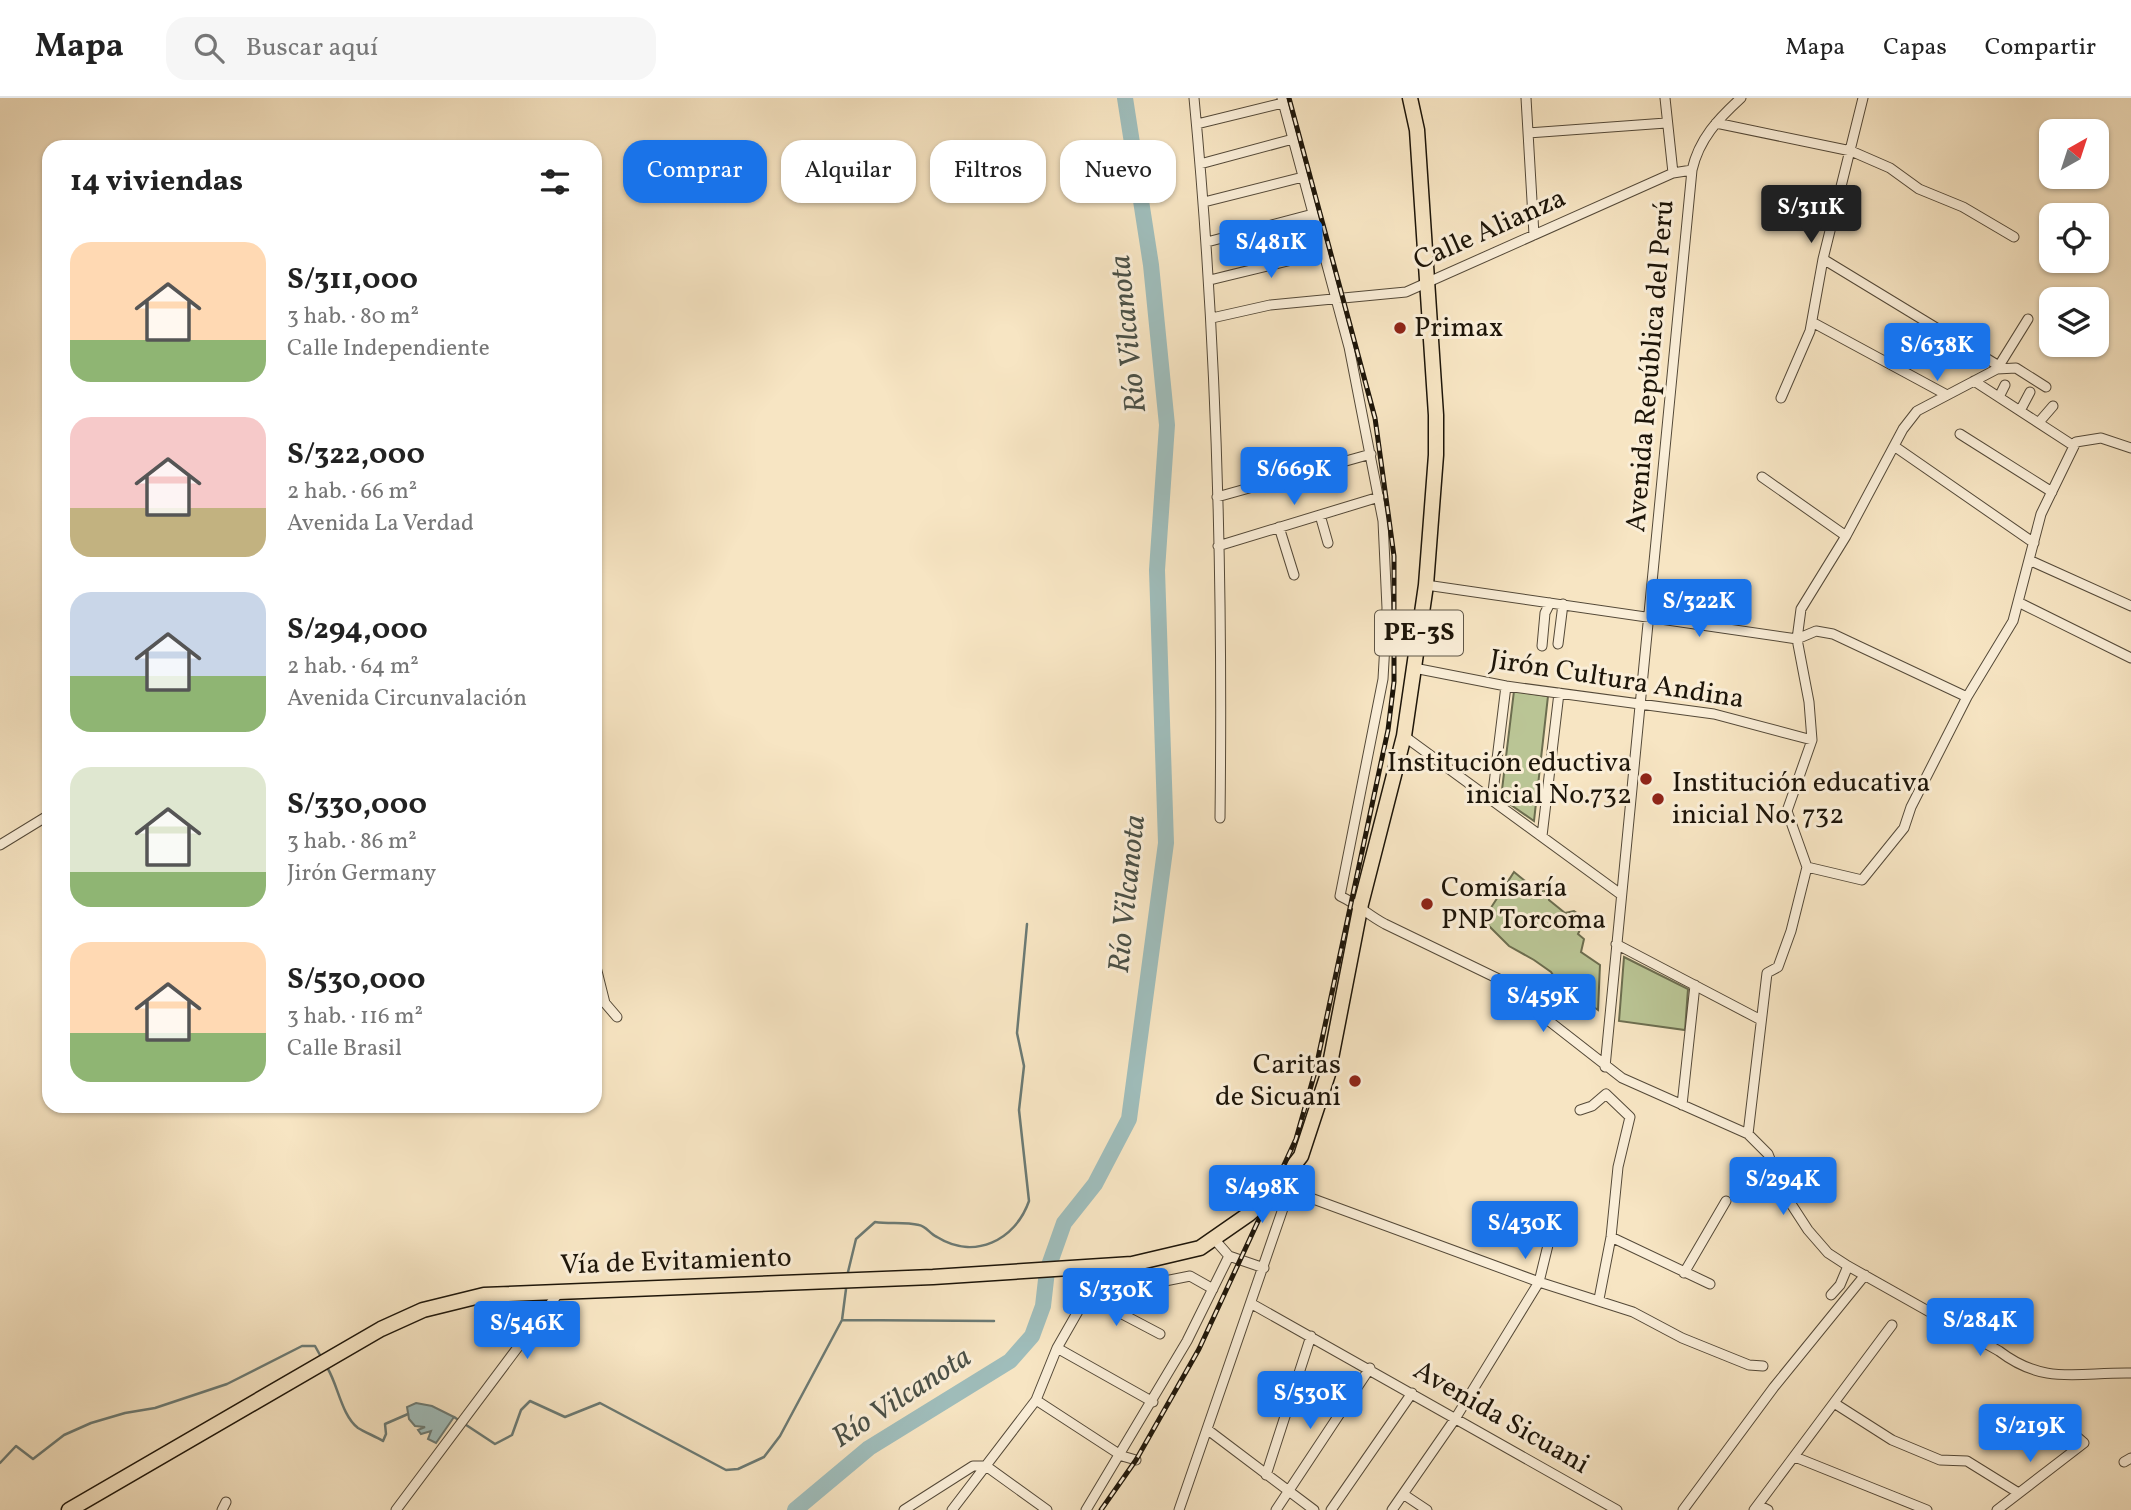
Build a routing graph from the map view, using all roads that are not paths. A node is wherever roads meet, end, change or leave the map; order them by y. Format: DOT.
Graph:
graph roads {
  1 [pos="1194,98"];
  2 [pos="1410,98"];
  3 [pos="1526,98"];
  4 [pos="1665,98"];
  5 [pos="1741,98"];
  6 [pos="1863,98"];
  7 [pos="1283,101"];
  8 [pos="1197,124"];
  9 [pos="1666,124"];
  10 [pos="1716,124"];
  11 [pos="1528,133"];
  12 [pos="1293,139"];
  13 [pos="1851,151"];
  14 [pos="1200,164"];
  15 [pos="1692,170"];
  16 [pos="1673,173"];
  17 [pos="1303,177"];
  18 [pos="1204,202"];
  19 [pos="1313,214"];
  20 [pos="1534,235"];
  21 [pos="2014,237"];
  22 [pos="1207,242"];
  23 [pos="1324,252"];
  24 [pos="1823,259"];
  25 [pos="1210,280"];
  26 [pos="1427,284"];
  27 [pos="1335,297"];
  28 [pos="1212,318"];
  29 [pos="2028,319"];
  30 [pos="1812,322"];
  31 [pos="1998,368"];
  32 [pos="1974,381"];
  33 [pos="2005,385"];
  34 [pos="2046,387"];
  35 [pos="2030,392"];
  36 [pos="1947,395"];
  37 [pos="2000,395"];
  38 [pos="1781,398"];
  39 [pos="2053,406"];
  40 [pos="2021,409"];
  41 [pos="2040,421"];
  42 [pos="1960,434"];
  43 [pos="1894,446"];
  44 [pos="2074,446"];
  45 [pos="2131,448"];
  46 [pos="1371,454"];
  47 [pos="1762,477"];
  48 [pos="2052,492"];
  49 [pos="1217,496"];
  50 [pos="1379,497"];
  51 [pos="1320,515"];
  52 [pos="1279,527"];
  53 [pos="1846,536"];
  54 [pos="1328,543"];
  55 [pos="2034,543"];
  56 [pos="1218,546"];
  57 [pos="2029,560"];
  58 [pos="1294,575"];
  59 [pos="1426,585"];
  60 [pos="2018,602"];
  61 [pos="1550,603"];
  62 [pos="1563,604"];
  63 [pos="2131,606"];
  64 [pos="1651,617"];
  65 [pos="1797,639"];
  66 [pos="1558,644"];
  67 [pos="1542,646"];
  68 [pos="2131,658"];
  69 [pos="1414,668"];
  70 [pos="1506,686"];
  71 [pos="1559,693"];
  72 [pos="1967,697"];
  73 [pos="1639,703"];
  74 [pos="1404,736"];
  75 [pos="1812,740"];
  76 [pos="1492,800"];
  77 [pos="1220,818"];
  78 [pos="42,819"];
  79 [pos="1542,836"];
  80 [pos="0,845"];
  81 [pos="1807,867"];
  82 [pos="1619,893"];
  83 [pos="1361,904"];
  84 [pos="1616,944"];
  85 [pos="1695,985"];
  86 [pos="602,991"];
  87 [pos="617,1017"];
  88 [pos="1759,1019"];
  89 [pos="1605,1067"];
  90 [pos="1682,1105"];
  91 [pos="1580,1110"];
  92 [pos="1748,1134"];
  93 [pos="1283,1189"];
  94 [pos="1726,1201"];
  95 [pos="1611,1237"];
  96 [pos="1215,1240"];
  97 [pos="1549,1241"];
  98 [pos="1229,1256"];
  99 [pos="1848,1266"];
  100 [pos="1264,1268"];
  101 [pos="1684,1273"];
  102 [pos="1865,1275"];
  103 [pos="1539,1282"];
  104 [pos="1710,1284"];
  105 [pos="1213,1289"];
  106 [pos="560,1291"];
  107 [pos="1086,1295"];
  108 [pos="1831,1295"];
  109 [pos="1599,1299"];
  110 [pos="1252,1304"];
  111 [pos="1892,1325"];
  112 [pos="1160,1334"];
  113 [pos="1311,1336"];
  114 [pos="1057,1348"];
  115 [pos="1763,1366"];
  116 [pos="1370,1368"];
  117 [pos="2131,1373"];
  118 [pos="1412,1393"];
  119 [pos="1035,1400"];
  120 [pos="1153,1402"];
  121 [pos="1834,1403"];
  122 [pos="2046,1410"];
  123 [pos="1455,1419"];
  124 [pos="1208,1430"];
  125 [pos="1122,1455"];
  126 [pos="1795,1457"];
  127 [pos="1136,1460"];
  128 [pos="986,1466"];
  129 [pos="1266,1475"];
  130 [pos="1288,1492"];
  131 [pos="2017,1492"];
  132 [pos="1403,1494"];
  133 [pos="88,1505"];
  134 [pos="1756,1507"];
  135 [pos="69,1510"];
  136 [pos="396,1510"];
  137 [pos="904,1510"];
  138 [pos="952,1510"];
  139 [pos="1046,1510"];
  140 [pos="1086,1510"];
  141 [pos="1179,1510"];
  142 [pos="1276,1510"];
  143 [pos="1314,1510"];
  144 [pos="1331,1510"];
  145 [pos="1392,1510"];
  146 [pos="1427,1510"];
  147 [pos="1617,1510"];
  148 [pos="1683,1510"];
  149 [pos="1768,1510"];
  150 [pos="1927,1510"];
  151 [pos="1997,1510"];
  1 -- 8 [label="street"];
  2 -- 26 [label="highway, PE-3S"];
  3 -- 11 [label="street"];
  4 -- 9 [label="street, Avenida República del Perú"];
  5 -- 10 [label="street"];
  6 -- 13 [label="street"];
  7 -- 8 [label="street"];
  7 -- 12 [label="street"];
  8 -- 14 [label="street"];
  9 -- 11 [label="street"];
  9 -- 16 [label="street, Avenida República del Perú"];
  10 -- 13 [label="street"];
  10 -- 15 [label="street"];
  11 -- 20 [label="street"];
  12 -- 14 [label="street"];
  12 -- 17 [label="street"];
  13 -- 21 [label="street"];
  13 -- 24 [label="street"];
  14 -- 18 [label="street"];
  15 -- 16 [label="street, Calle Alianza"];
  15 -- 64 [label="street, Avenida República del Perú"];
  16 -- 20 [label="street, Calle Alianza"];
  17 -- 18 [label="street"];
  17 -- 19 [label="street"];
  18 -- 22 [label="street"];
  19 -- 22 [label="street"];
  19 -- 23 [label="street"];
  20 -- 26 [label="street, Calle Alianza"];
  22 -- 25 [label="street"];
  23 -- 25 [label="street"];
  23 -- 27 [label="street"];
  24 -- 30 [label="street"];
  24 -- 31 [label="street"];
  25 -- 28 [label="street"];
  26 -- 27 [label="street, Calle Alianza"];
  26 -- 59 [label="highway, PE-3S"];
  27 -- 28 [label="street, Calle Alianza"];
  27 -- 46 [label="street"];
  28 -- 49 [label="street"];
  29 -- 31 [label="street"];
  30 -- 36 [label="street"];
  30 -- 38 [label="street"];
  31 -- 32 [label="street"];
  31 -- 34 [label="street"];
  32 -- 36 [label="street"];
  32 -- 37 [label="street"];
  33 -- 37 [label="street"];
  35 -- 40 [label="street"];
  36 -- 43 [label="street"];
  37 -- 40 [label="street"];
  39 -- 41 [label="street"];
  40 -- 41 [label="street"];
  41 -- 44 [label="street"];
  42 -- 48 [label="street"];
  43 -- 53 [label="street"];
  43 -- 55 [label="street"];
  44 -- 45 [label="street"];
  44 -- 48 [label="street"];
  46 -- 49 [label="street"];
  46 -- 50 [label="street"];
  47 -- 53 [label="street"];
  48 -- 55 [label="street"];
  49 -- 56 [label="street"];
  50 -- 51 [label="street"];
  50 -- 83 [label="street"];
  51 -- 52 [label="street"];
  51 -- 54 [label="street"];
  52 -- 56 [label="street"];
  52 -- 58 [label="street"];
  53 -- 65 [label="street"];
  55 -- 57 [label="street"];
  56 -- 77 [label="street"];
  57 -- 60 [label="street"];
  57 -- 63 [label="street"];
  59 -- 61 [label="street"];
  59 -- 69 [label="highway, PE-3S"];
  60 -- 68 [label="street"];
  60 -- 72 [label="street"];
  61 -- 62 [label="street"];
  61 -- 67 [label="street"];
  62 -- 64 [label="street"];
  62 -- 66 [label="street"];
  64 -- 65 [label="street"];
  64 -- 73 [label="street, Avenida República del Perú"];
  65 -- 72 [label="street"];
  65 -- 75 [label="street"];
  69 -- 70 [label="street, Jirón Cultura Andina"];
  69 -- 74 [label="highway, PE-3S"];
  70 -- 71 [label="street, Jirón Cultura Andina"];
  70 -- 76 [label="street"];
  71 -- 73 [label="street, Jirón Cultura Andina"];
  71 -- 79 [label="street"];
  72 -- 81 [label="street"];
  73 -- 75 [label="street, Jirón Cultura Andina"];
  73 -- 82 [label="street, Avenida República del Perú"];
  74 -- 76 [label="street"];
  74 -- 83 [label="highway, PE-3S"];
  75 -- 81 [label="street"];
  76 -- 79 [label="street"];
  78 -- 80 [label="street"];
  79 -- 82 [label="street"];
  81 -- 88 [label="street"];
  82 -- 84 [label="street, Avenida República del Perú"];
  83 -- 89 [label="street"];
  83 -- 93 [label="highway, Vía de Evitamiento / PE-3S"];
  84 -- 85 [label="street"];
  84 -- 89 [label="street, Avenida República del Perú"];
  85 -- 88 [label="street"];
  85 -- 90 [label="street"];
  86 -- 87 [label="street"];
  88 -- 92 [label="street"];
  89 -- 90 [label="street"];
  90 -- 92 [label="street"];
  91 -- 95 [label="street"];
  92 -- 99 [label="street"];
  93 -- 96 [label="highway, Vía de Evitamiento / PE-3S"];
  93 -- 100 [label="street"];
  93 -- 103 [label="street"];
  94 -- 101 [label="street"];
  95 -- 101 [label="street"];
  95 -- 109 [label="street"];
  96 -- 98 [label="street"];
  96 -- 106 [label="highway, Vía de Evitamiento / PE-3S"];
  97 -- 103 [label="street"];
  98 -- 100 [label="street"];
  98 -- 105 [label="street"];
  99 -- 102 [label="street"];
  99 -- 108 [label="street"];
  100 -- 110 [label="street"];
  101 -- 104 [label="street"];
  102 -- 117 [label="street"];
  102 -- 148 [label="street"];
  103 -- 109 [label="street"];
  103 -- 123 [label="street"];
  105 -- 107 [label="street"];
  105 -- 120 [label="street"];
  106 -- 133 [label="highway, Vía de Evitamiento / PE-3S"];
  106 -- 136 [label="street"];
  107 -- 112 [label="street"];
  107 -- 114 [label="street"];
  109 -- 115 [label="street"];
  110 -- 113 [label="street, Avenida Sicuani"];
  110 -- 124 [label="street"];
  111 -- 121 [label="street"];
  113 -- 116 [label="street, Avenida Sicuani"];
  113 -- 129 [label="street"];
  114 -- 119 [label="street"];
  114 -- 120 [label="street"];
  116 -- 118 [label="street, Avenida Sicuani"];
  116 -- 130 [label="street"];
  118 -- 123 [label="street, Avenida Sicuani"];
  118 -- 144 [label="street"];
  119 -- 125 [label="street"];
  119 -- 128 [label="street"];
  120 -- 125 [label="street"];
  121 -- 126 [label="street"];
  121 -- 131 [label="street"];
  122 -- 131 [label="street"];
  123 -- 132 [label="street"];
  123 -- 147 [label="street, Avenida Sicuani"];
  124 -- 129 [label="street"];
  124 -- 141 [label="street"];
  125 -- 127 [label="street"];
  125 -- 140 [label="street"];
  126 -- 134 [label="street"];
  126 -- 150 [label="street"];
  128 -- 137 [label="street"];
  128 -- 138 [label="street"];
  128 -- 139 [label="street"];
  129 -- 130 [label="street"];
  130 -- 142 [label="street"];
  130 -- 143 [label="street"];
  131 -- 151 [label="street"];
  132 -- 145 [label="street"];
  132 -- 146 [label="street"];
  133 -- 135 [label="highway, Vía de Evitamiento / PE-3S"];
  134 -- 149 [label="street"];
}
